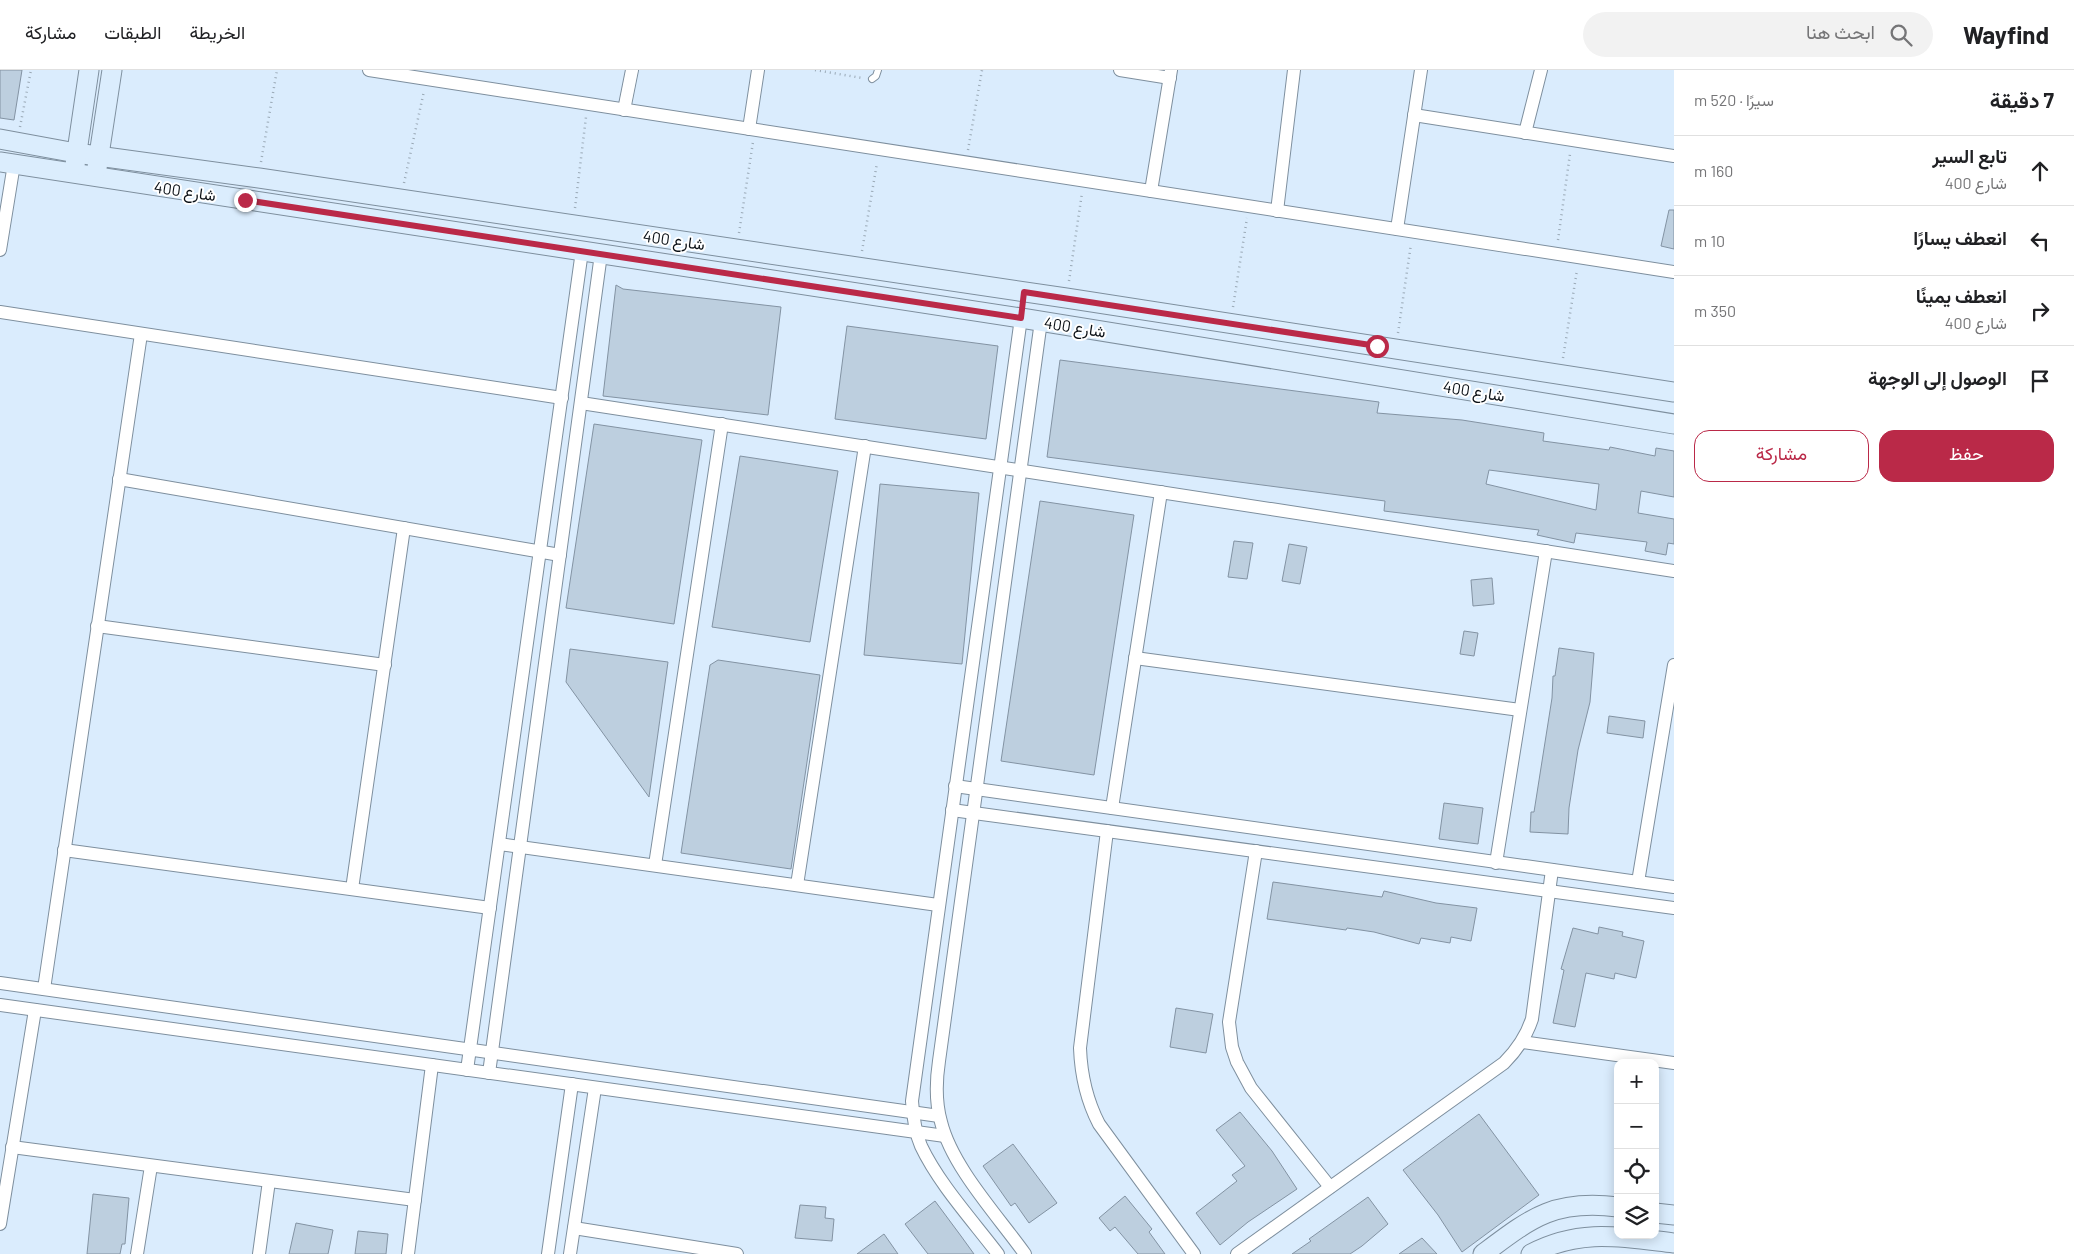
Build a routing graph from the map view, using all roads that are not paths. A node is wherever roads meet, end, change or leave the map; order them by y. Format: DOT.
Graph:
graph roads {
  1 [pos="89,70"];
  2 [pos="112,70"];
  3 [pos="369,70"];
  4 [pos="632,70"];
  5 [pos="758,70"];
  6 [pos="878,70"];
  7 [pos="1120,70"];
  8 [pos="1294,70"];
  9 [pos="1421,70"];
  10 [pos="1541,70"];
  11 [pos="1171,74"];
  12 [pos="872,79"];
  13 [pos="624,110"];
  14 [pos="1414,115"];
  15 [pos="752,129"];
  16 [pos="1525,133"];
  17 [pos="9,140"];
  18 [pos="76,153"];
  19 [pos="99,156"];
  20 [pos="1674,156"];
  21 [pos="7,163"];
  22 [pos="230,174"];
  23 [pos="73,175"];
  24 [pos="95,178"];
  25 [pos="1151,191"];
  26 [pos="226,198"];
  27 [pos="1277,211"];
  28 [pos="1397,230"];
  29 [pos="0,250"];
  30 [pos="582,251"];
  31 [pos="601,254"];
  32 [pos="1674,272"];
  33 [pos="1024,292"];
  34 [pos="0,312"];
  35 [pos="1021,318"];
  36 [pos="1041,321"];
  37 [pos="140,334"];
  38 [pos="1674,392"];
  39 [pos="562,398"];
  40 [pos="581,402"];
  41 [pos="722,424"];
  42 [pos="1674,424"];
  43 [pos="865,446"];
  44 [pos="1000,467"];
  45 [pos="1020,470"];
  46 [pos="119,479"];
  47 [pos="1161,492"];
  48 [pos="404,528"];
  49 [pos="1546,551"];
  50 [pos="540,552"];
  51 [pos="560,555"];
  52 [pos="1674,571"];
  53 [pos="98,626"];
  54 [pos="1135,658"];
  55 [pos="385,665"];
  56 [pos="1674,665"];
  57 [pos="1520,710"];
  58 [pos="955,786"];
  59 [pos="976,789"];
  60 [pos="1112,808"];
  61 [pos="952,810"];
  62 [pos="973,813"];
  63 [pos="1107,831"];
  64 [pos="499,844"];
  65 [pos="520,847"];
  66 [pos="64,850"];
  67 [pos="1256,851"];
  68 [pos="1496,862"];
  69 [pos="655,866"];
  70 [pos="1552,870"];
  71 [pos="1638,882"];
  72 [pos="798,885"];
  73 [pos="1674,887"];
  74 [pos="352,889"];
  75 [pos="1549,891"];
  76 [pos="938,905"];
  77 [pos="490,908"];
  78 [pos="1674,908"];
  79 [pos="0,983"];
  80 [pos="44,989"];
  81 [pos="0,1005"];
  82 [pos="35,1010"];
  83 [pos="1522,1042"];
  84 [pos="470,1050"];
  85 [pos="491,1053"];
  86 [pos="1674,1063"];
  87 [pos="432,1065"];
  88 [pos="467,1070"];
  89 [pos="488,1073"];
  90 [pos="572,1084"];
  91 [pos="595,1088"];
  92 [pos="913,1112"];
  93 [pos="939,1116"];
  94 [pos="917,1132"];
  95 [pos="945,1136"];
  96 [pos="12,1148"];
  97 [pos="151,1166"];
  98 [pos="269,1181"];
  99 [pos="1330,1187"];
  100 [pos="415,1200"];
  101 [pos="1614,1208"];
  102 [pos="1659,1213"];
  103 [pos="1674,1215"];
  104 [pos="0,1224"];
  105 [pos="574,1228"];
  106 [pos="1674,1243"];
  107 [pos="705,1251"];
  108 [pos="137,1254"];
  109 [pos="258,1254"];
  110 [pos="408,1254"];
  111 [pos="548,1254"];
  112 [pos="570,1254"];
  113 [pos="738,1254"];
  114 [pos="998,1254"];
  115 [pos="1025,1254"];
  116 [pos="1194,1254"];
  117 [pos="1237,1254"];
  118 [pos="1483,1254"];
  119 [pos="1531,1254"];
  1 -- 18 [label="street"];
  2 -- 19 [label="street"];
  3 -- 13 [label="street"];
  4 -- 13 [label="street"];
  5 -- 15 [label="street"];
  6 -- 12 [label="lane"];
  7 -- 11 [label="street"];
  8 -- 27 [label="street"];
  9 -- 14 [label="street"];
  10 -- 16 [label="street"];
  11 -- 25 [label="street"];
  13 -- 15 [label="street"];
  14 -- 16 [label="street"];
  14 -- 28 [label="street"];
  15 -- 25 [label="street"];
  16 -- 20 [label="street"];
  17 -- 18 [label="street, شارع 400"];
  18 -- 19 [label="street, شارع 400"];
  18 -- 23 [label="street"];
  19 -- 22 [label="street, شارع 400"];
  19 -- 24 [label="street"];
  21 -- 23 [label="street, شارع 400"];
  21 -- 29 [label="street"];
  22 -- 26 [label="street"];
  22 -- 33 [label="street, شارع 400"];
  23 -- 24 [label="street, شارع 400"];
  24 -- 26 [label="street, شارع 400"];
  25 -- 27 [label="street"];
  26 -- 30 [label="street, شارع 400"];
  27 -- 28 [label="street"];
  28 -- 32 [label="street"];
  30 -- 31 [label="street, شارع 400"];
  30 -- 39 [label="street"];
  31 -- 35 [label="street, شارع 400"];
  31 -- 40 [label="street"];
  33 -- 35 [label="street"];
  33 -- 38 [label="street, شارع 400"];
  34 -- 37 [label="street"];
  35 -- 36 [label="street, شارع 400"];
  35 -- 44 [label="street"];
  36 -- 42 [label="street, شارع 400"];
  36 -- 45 [label="street"];
  37 -- 39 [label="street"];
  37 -- 46 [label="street"];
  39 -- 50 [label="street"];
  40 -- 41 [label="street"];
  40 -- 51 [label="street"];
  41 -- 43 [label="street"];
  41 -- 69 [label="street"];
  43 -- 44 [label="street"];
  43 -- 72 [label="street"];
  44 -- 45 [label="street"];
  44 -- 58 [label="street"];
  45 -- 47 [label="street"];
  45 -- 59 [label="street"];
  46 -- 48 [label="street"];
  46 -- 53 [label="street"];
  47 -- 49 [label="street"];
  47 -- 54 [label="street"];
  48 -- 50 [label="street"];
  48 -- 55 [label="street"];
  49 -- 52 [label="street"];
  49 -- 57 [label="street"];
  50 -- 51 [label="street"];
  50 -- 64 [label="street"];
  51 -- 65 [label="street"];
  53 -- 55 [label="street"];
  53 -- 66 [label="street"];
  54 -- 57 [label="street"];
  54 -- 60 [label="street"];
  55 -- 74 [label="street"];
  56 -- 71 [label="street"];
  57 -- 68 [label="street"];
  58 -- 59 [label="street"];
  58 -- 61 [label="street"];
  59 -- 60 [label="street"];
  59 -- 62 [label="street"];
  60 -- 68 [label="street"];
  61 -- 62 [label="street"];
  61 -- 76 [label="street"];
  62 -- 63 [label="street"];
  62 -- 93 [label="street"];
  63 -- 67 [label="street"];
  63 -- 116 [label="street"];
  64 -- 65 [label="street"];
  64 -- 77 [label="street"];
  65 -- 69 [label="street"];
  65 -- 85 [label="street"];
  66 -- 74 [label="street"];
  66 -- 80 [label="street"];
  67 -- 75 [label="street"];
  67 -- 99 [label="street"];
  68 -- 70 [label="street"];
  69 -- 72 [label="street"];
  70 -- 71 [label="street"];
  70 -- 75 [label="street"];
  71 -- 73 [label="street"];
  72 -- 76 [label="street"];
  74 -- 77 [label="street"];
  75 -- 78 [label="street"];
  75 -- 83 [label="street"];
  76 -- 92 [label="street"];
  77 -- 84 [label="street"];
  79 -- 80 [label="street"];
  80 -- 84 [label="street"];
  81 -- 82 [label="street"];
  82 -- 87 [label="street"];
  82 -- 96 [label="street"];
  83 -- 86 [label="street"];
  83 -- 99 [label="street"];
  84 -- 85 [label="street"];
  84 -- 88 [label="street"];
  85 -- 89 [label="street"];
  85 -- 92 [label="street"];
  87 -- 88 [label="street"];
  87 -- 100 [label="street"];
  88 -- 89 [label="street"];
  89 -- 90 [label="street"];
  90 -- 91 [label="street"];
  90 -- 111 [label="street"];
  91 -- 94 [label="street"];
  91 -- 105 [label="street"];
  92 -- 93 [label="street"];
  92 -- 94 [label="street"];
  93 -- 95 [label="street"];
  94 -- 95 [label="street"];
  94 -- 114 [label="street"];
  95 -- 115 [label="street"];
  96 -- 97 [label="street"];
  96 -- 104 [label="street"];
  97 -- 98 [label="street"];
  97 -- 108 [label="street"];
  98 -- 100 [label="street"];
  98 -- 109 [label="street"];
  99 -- 117 [label="street"];
  100 -- 110 [label="street"];
  101 -- 118 [label="street"];
  102 -- 103 [label="street"];
  105 -- 107 [label="street"];
  105 -- 112 [label="street"];
  106 -- 119 [label="street"];
  107 -- 113 [label="street"];
}
